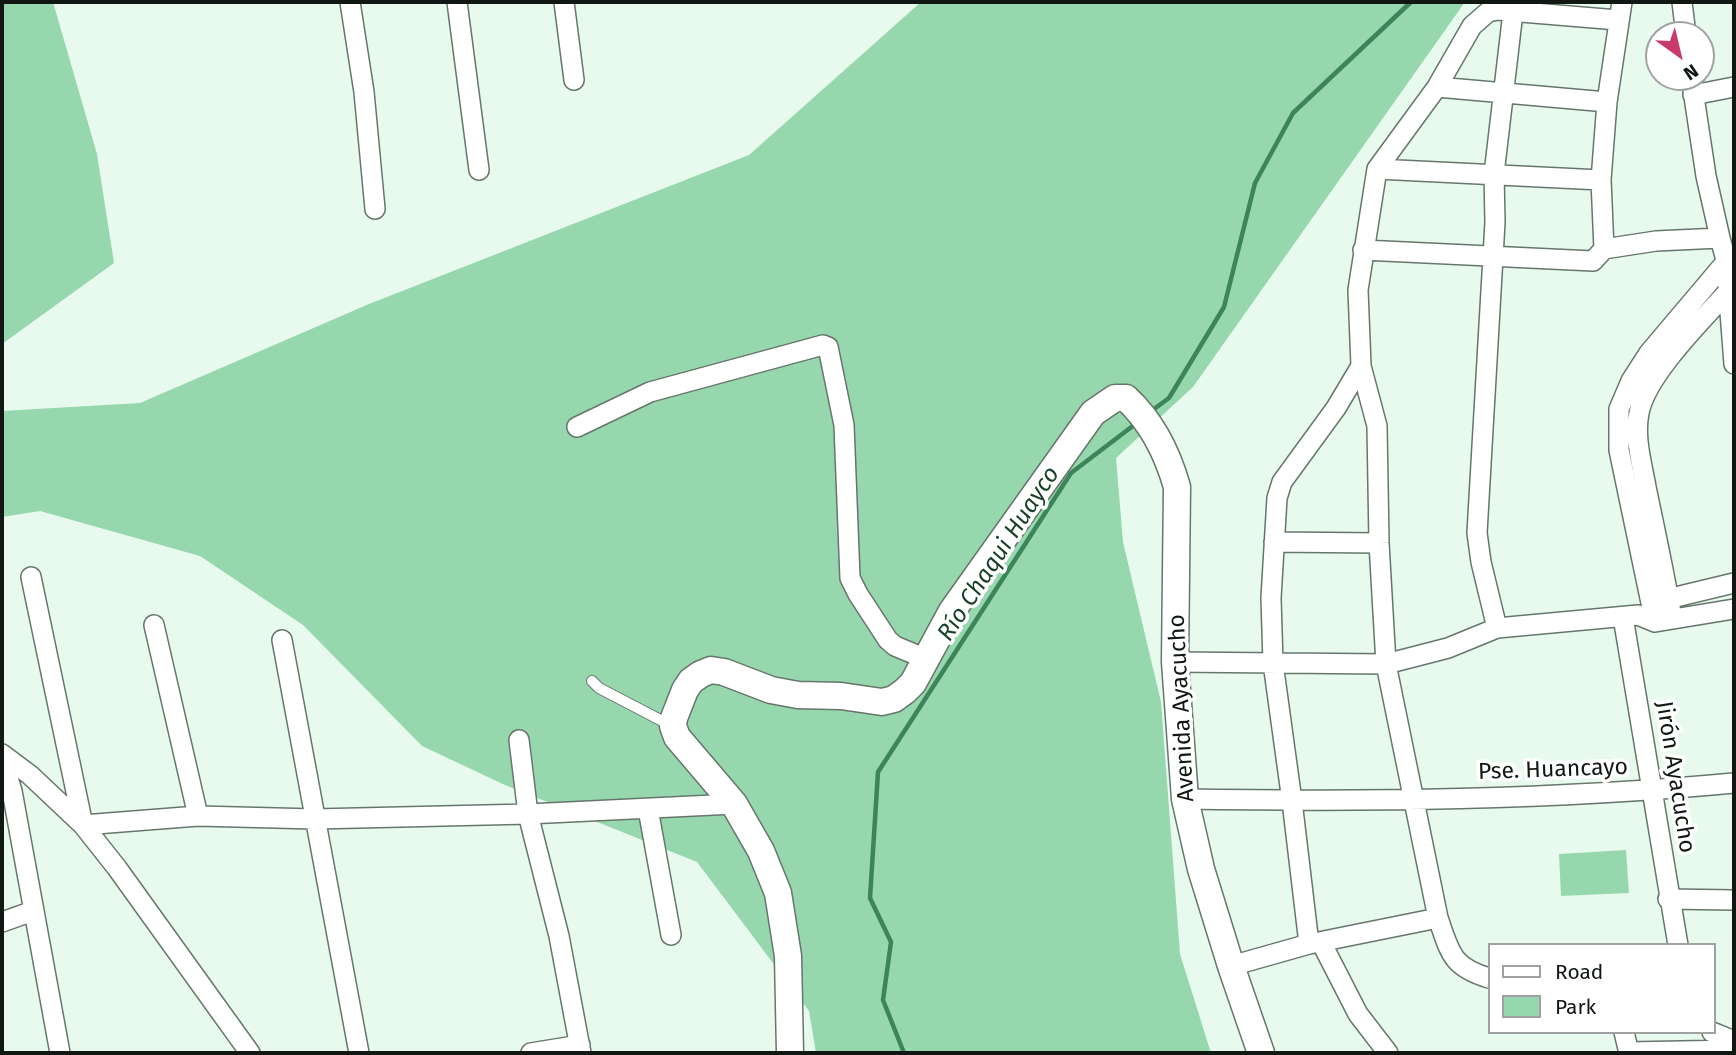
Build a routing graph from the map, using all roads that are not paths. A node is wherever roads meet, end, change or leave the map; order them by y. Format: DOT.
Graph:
graph roads {
  1 [pos="350,2"];
  2 [pos="457,2"];
  3 [pos="564,2"];
  4 [pos="1682,2"];
  5 [pos="1516,7"];
  6 [pos="1620,11"];
  7 [pos="1684,21"];
  8 [pos="574,80"];
  9 [pos="1437,87"];
  10 [pos="1715,87"];
  11 [pos="1734,87"];
  12 [pos="1693,91"];
  13 [pos="1503,94"];
  14 [pos="1607,102"];
  15 [pos="1377,169"];
  16 [pos="479,170"];
  17 [pos="1494,174"];
  18 [pos="1601,180"];
  19 [pos="375,209"];
  20 [pos="1720,238"];
  21 [pos="1604,249"];
  22 [pos="1363,250"];
  23 [pos="1492,257"];
  24 [pos="1730,257"];
  25 [pos="1731,287"];
  26 [pos="1734,365"];
  27 [pos="1361,366"];
  28 [pos="577,427"];
  29 [pos="1274,542"];
  30 [pos="1379,543"];
  31 [pos="31,577"];
  32 [pos="1734,583"];
  33 [pos="1734,608"];
  34 [pos="1651,612"];
  35 [pos="154,625"];
  36 [pos="1497,628"];
  37 [pos="282,640"];
  38 [pos="926,659"];
  39 [pos="1175,662"];
  40 [pos="1273,663"];
  41 [pos="1387,664"];
  42 [pos="593,681"];
  43 [pos="673,726"];
  44 [pos="519,740"];
  45 [pos="2,756"];
  46 [pos="1734,783"];
  47 [pos="1653,790"];
  48 [pos="1185,799"];
  49 [pos="1415,800"];
  50 [pos="1292,801"];
  51 [pos="734,804"];
  52 [pos="648,809"];
  53 [pos="528,814"];
  54 [pos="198,816"];
  55 [pos="315,819"];
  56 [pos="83,825"];
  57 [pos="1668,899"];
  58 [pos="1734,900"];
  59 [pos="33,911"];
  60 [pos="1438,918"];
  61 [pos="2,922"];
  62 [pos="671,935"];
  63 [pos="1315,943"];
  64 [pos="1678,943"];
  65 [pos="1231,966"];
  66 [pos="1488,978"];
  67 [pos="1715,1033"];
  68 [pos="1624,1034"];
  69 [pos="1734,1041"];
  70 [pos="580,1049"];
  71 [pos="1734,1050"];
  72 [pos="60,1053"];
  73 [pos="250,1053"];
  74 [pos="359,1053"];
  75 [pos="531,1053"];
  76 [pos="790,1053"];
  77 [pos="1261,1053"];
  78 [pos="1388,1053"];
  79 [pos="1629,1053"];
  1 -- 19 [label="street"];
  2 -- 16 [label="street"];
  3 -- 8 [label="street"];
  4 -- 7 [label="street"];
  5 -- 6 [label="street"];
  5 -- 9 [label="street"];
  5 -- 13 [label="street"];
  6 -- 14 [label="street"];
  9 -- 13 [label="street"];
  9 -- 15 [label="street"];
  10 -- 11 [label="street"];
  12 -- 20 [label="street"];
  13 -- 14 [label="street"];
  13 -- 17 [label="street"];
  14 -- 18 [label="street"];
  15 -- 17 [label="street"];
  15 -- 22 [label="street"];
  17 -- 18 [label="street"];
  17 -- 23 [label="street"];
  18 -- 21 [label="street"];
  20 -- 21 [label="street"];
  20 -- 24 [label="street"];
  21 -- 23 [label="street"];
  22 -- 23 [label="street"];
  22 -- 27 [label="street"];
  23 -- 36 [label="street"];
  24 -- 25 [label="street"];
  24 -- 34 [label="street"];
  25 -- 26 [label="street"];
  25 -- 34 [label="street"];
  27 -- 29 [label="street"];
  27 -- 30 [label="street"];
  28 -- 38 [label="street"];
  29 -- 30 [label="street"];
  29 -- 40 [label="street"];
  30 -- 41 [label="street"];
  31 -- 56 [label="street"];
  32 -- 34 [label="street"];
  33 -- 34 [label="street"];
  34 -- 36 [label="street"];
  34 -- 47 [label="street, Jirón Ayacucho"];
  35 -- 54 [label="street"];
  36 -- 41 [label="street"];
  37 -- 55 [label="street"];
  38 -- 39 [label="street, Avenida Ayacucho"];
  38 -- 43 [label="street"];
  39 -- 40 [label="street"];
  39 -- 48 [label="street, Avenida Ayacucho"];
  40 -- 41 [label="street"];
  40 -- 50 [label="street"];
  41 -- 49 [label="street"];
  42 -- 43 [label="lane"];
  43 -- 51 [label="street"];
  44 -- 53 [label="street"];
  45 -- 56 [label="street"];
  45 -- 59 [label="street"];
  46 -- 47 [label="street, Pse. Huancayo"];
  47 -- 49 [label="street, Pse. Huancayo"];
  47 -- 57 [label="street, Jirón Ayacucho"];
  48 -- 50 [label="street, Pse. Huancayo"];
  48 -- 65 [label="street, Avenida Ayacucho"];
  49 -- 50 [label="street, Pse. Huancayo"];
  49 -- 60 [label="street"];
  50 -- 63 [label="street"];
  51 -- 52 [label="street"];
  51 -- 76 [label="street"];
  52 -- 53 [label="street"];
  52 -- 62 [label="street"];
  53 -- 55 [label="street"];
  53 -- 70 [label="street"];
  54 -- 55 [label="street"];
  54 -- 56 [label="street"];
  55 -- 74 [label="street"];
  56 -- 73 [label="street"];
  57 -- 58 [label="street"];
  57 -- 64 [label="street, Jirón Ayacucho"];
  59 -- 61 [label="street"];
  59 -- 72 [label="street"];
  60 -- 63 [label="street"];
  60 -- 66 [label="street"];
  63 -- 65 [label="street"];
  63 -- 78 [label="street"];
  65 -- 77 [label="street, Avenida Ayacucho"];
  67 -- 69 [label="street"];
  68 -- 79 [label="street"];
  70 -- 75 [label="street"];
  71 -- 79 [label="street"];
}
